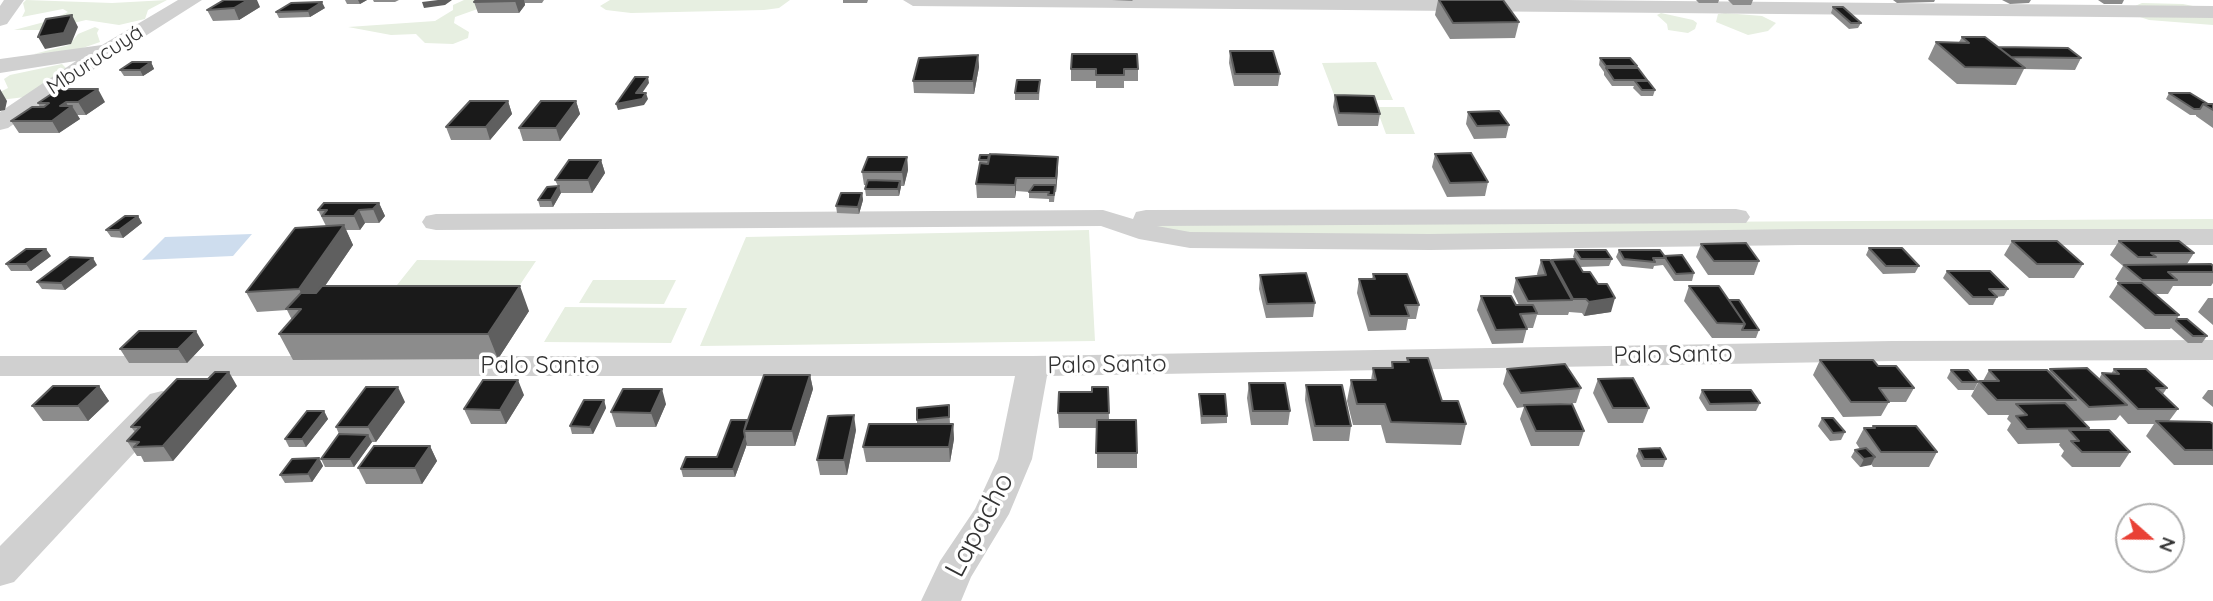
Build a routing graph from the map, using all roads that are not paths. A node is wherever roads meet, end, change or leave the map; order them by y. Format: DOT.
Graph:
graph roads {
  1 [pos="14,0"];
  2 [pos="192,0"];
  3 [pos="913,0"];
  4 [pos="1649,0"];
  5 [pos="1247,2"];
  6 [pos="1617,4"];
  7 [pos="1791,5"];
  8 [pos="1710,9"];
  9 [pos="2213,12"];
  10 [pos="0,20"];
  11 [pos="108,50"];
  12 [pos="0,66"];
  13 [pos="0,123"];
  14 [pos="2213,217"];
  15 [pos="1103,218"];
  16 [pos="436,222"];
  17 [pos="2213,237"];
  18 [pos="2213,350"];
  19 [pos="0,366"];
  20 [pos="196,366"];
  21 [pos="1033,366"];
  22 [pos="0,571"];
  23 [pos="941,601"];
  1 -- 10 [label="street"];
  2 -- 11 [label="street, Mburucuyá"];
  3 -- 5 [label="street"];
  4 -- 8 [label="street"];
  5 -- 6 [label="street"];
  6 -- 8 [label="street"];
  7 -- 8 [label="street"];
  7 -- 9 [label="street"];
  11 -- 12 [label="street"];
  11 -- 13 [label="street, Mburucuyá"];
  14 -- 15 [label="street"];
  15 -- 16 [label="street"];
  15 -- 17 [label="street"];
  18 -- 21 [label="street, Palo Santo"];
  19 -- 20 [label="street, Palo Santo"];
  20 -- 21 [label="street, Palo Santo"];
  20 -- 22 [label="street"];
  21 -- 23 [label="street, Lapacho"];
}
